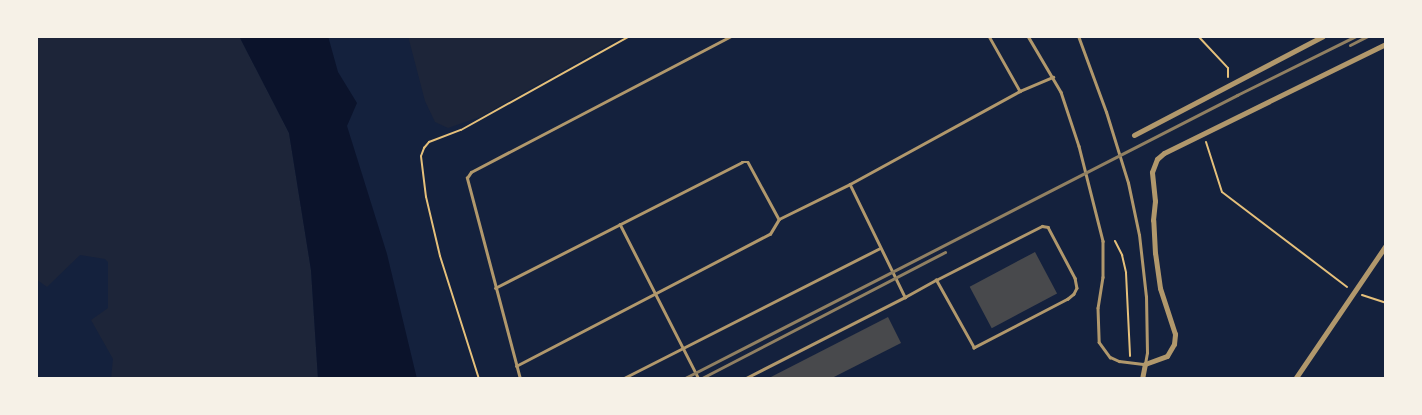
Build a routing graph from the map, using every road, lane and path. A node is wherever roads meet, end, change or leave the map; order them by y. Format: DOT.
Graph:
graph roads {
  1 [pos="630,36"];
  2 [pos="731,36"];
  3 [pos="989,36"];
  4 [pos="1028,36"];
  5 [pos="1078,36"];
  6 [pos="1198,36"];
  7 [pos="1323,36"];
  8 [pos="1386,44"];
  9 [pos="1053,77"];
  10 [pos="1228,84"];
  11 [pos="1020,91"];
  12 [pos="1134,135"];
  13 [pos="1204,135"];
  14 [pos="850,184"];
  15 [pos="779,219"];
  16 [pos="620,224"];
  17 [pos="1115,241"];
  18 [pos="1386,245"];
  19 [pos="880,248"];
  20 [pos="936,280"];
  21 [pos="495,288"];
  22 [pos="1355,292"];
  23 [pos="655,294"];
  24 [pos="904,297"];
  25 [pos="1386,303"];
  26 [pos="684,347"];
  27 [pos="1131,363"];
  28 [pos="1144,364"];
  29 [pos="516,366"];
  30 [pos="479,379"];
  31 [pos="520,379"];
  32 [pos="622,379"];
  33 [pos="698,379"];
  34 [pos="744,379"];
  35 [pos="1142,379"];
  36 [pos="1295,379"];
  1 -- 30 [label="path"];
  2 -- 21 [label="lane"];
  3 -- 11 [label="lane"];
  4 -- 9 [label="lane"];
  5 -- 28 [label="lane"];
  6 -- 10 [label="path"];
  7 -- 10 [label="street"];
  8 -- 13 [label="street"];
  9 -- 11 [label="lane"];
  9 -- 27 [label="lane"];
  10 -- 12 [label="street"];
  11 -- 14 [label="lane"];
  13 -- 22 [label="path"];
  13 -- 28 [label="street"];
  14 -- 15 [label="lane"];
  14 -- 19 [label="lane"];
  15 -- 16 [label="lane"];
  15 -- 23 [label="lane"];
  16 -- 21 [label="lane"];
  16 -- 23 [label="lane"];
  17 -- 27 [label="path"];
  18 -- 22 [label="street"];
  19 -- 24 [label="lane"];
  19 -- 26 [label="lane"];
  20 -- 20 [label="lane"];
  20 -- 24 [label="lane"];
  21 -- 29 [label="lane"];
  22 -- 25 [label="path"];
  22 -- 36 [label="street"];
  23 -- 26 [label="lane"];
  23 -- 29 [label="lane"];
  24 -- 34 [label="lane"];
  26 -- 32 [label="lane"];
  26 -- 33 [label="lane"];
  27 -- 28 [label="lane"];
  28 -- 35 [label="street"];
  29 -- 31 [label="lane"];
}
